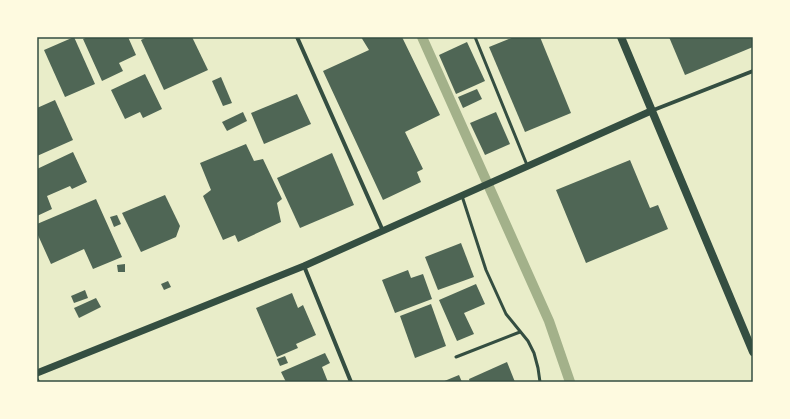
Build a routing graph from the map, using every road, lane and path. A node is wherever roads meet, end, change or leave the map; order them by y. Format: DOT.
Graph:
graph roads {
  1 [pos="297,37"];
  2 [pos="475,37"];
  3 [pos="621,37"];
  4 [pos="753,71"];
  5 [pos="651,111"];
  6 [pos="528,166"];
  7 [pos="462,196"];
  8 [pos="383,231"];
  9 [pos="304,266"];
  10 [pos="520,332"];
  11 [pos="753,352"];
  12 [pos="456,357"];
  13 [pos="37,373"];
  14 [pos="351,382"];
  15 [pos="540,382"];
  1 -- 8 [label="street"];
  2 -- 6 [label="lane"];
  3 -- 5 [label="main road"];
  4 -- 5 [label="street"];
  5 -- 6 [label="street"];
  5 -- 11 [label="main road"];
  6 -- 7 [label="street"];
  7 -- 8 [label="street"];
  7 -- 10 [label="lane"];
  8 -- 9 [label="street"];
  9 -- 13 [label="street"];
  9 -- 14 [label="street"];
  10 -- 12 [label="lane"];
  10 -- 15 [label="lane"];
}
